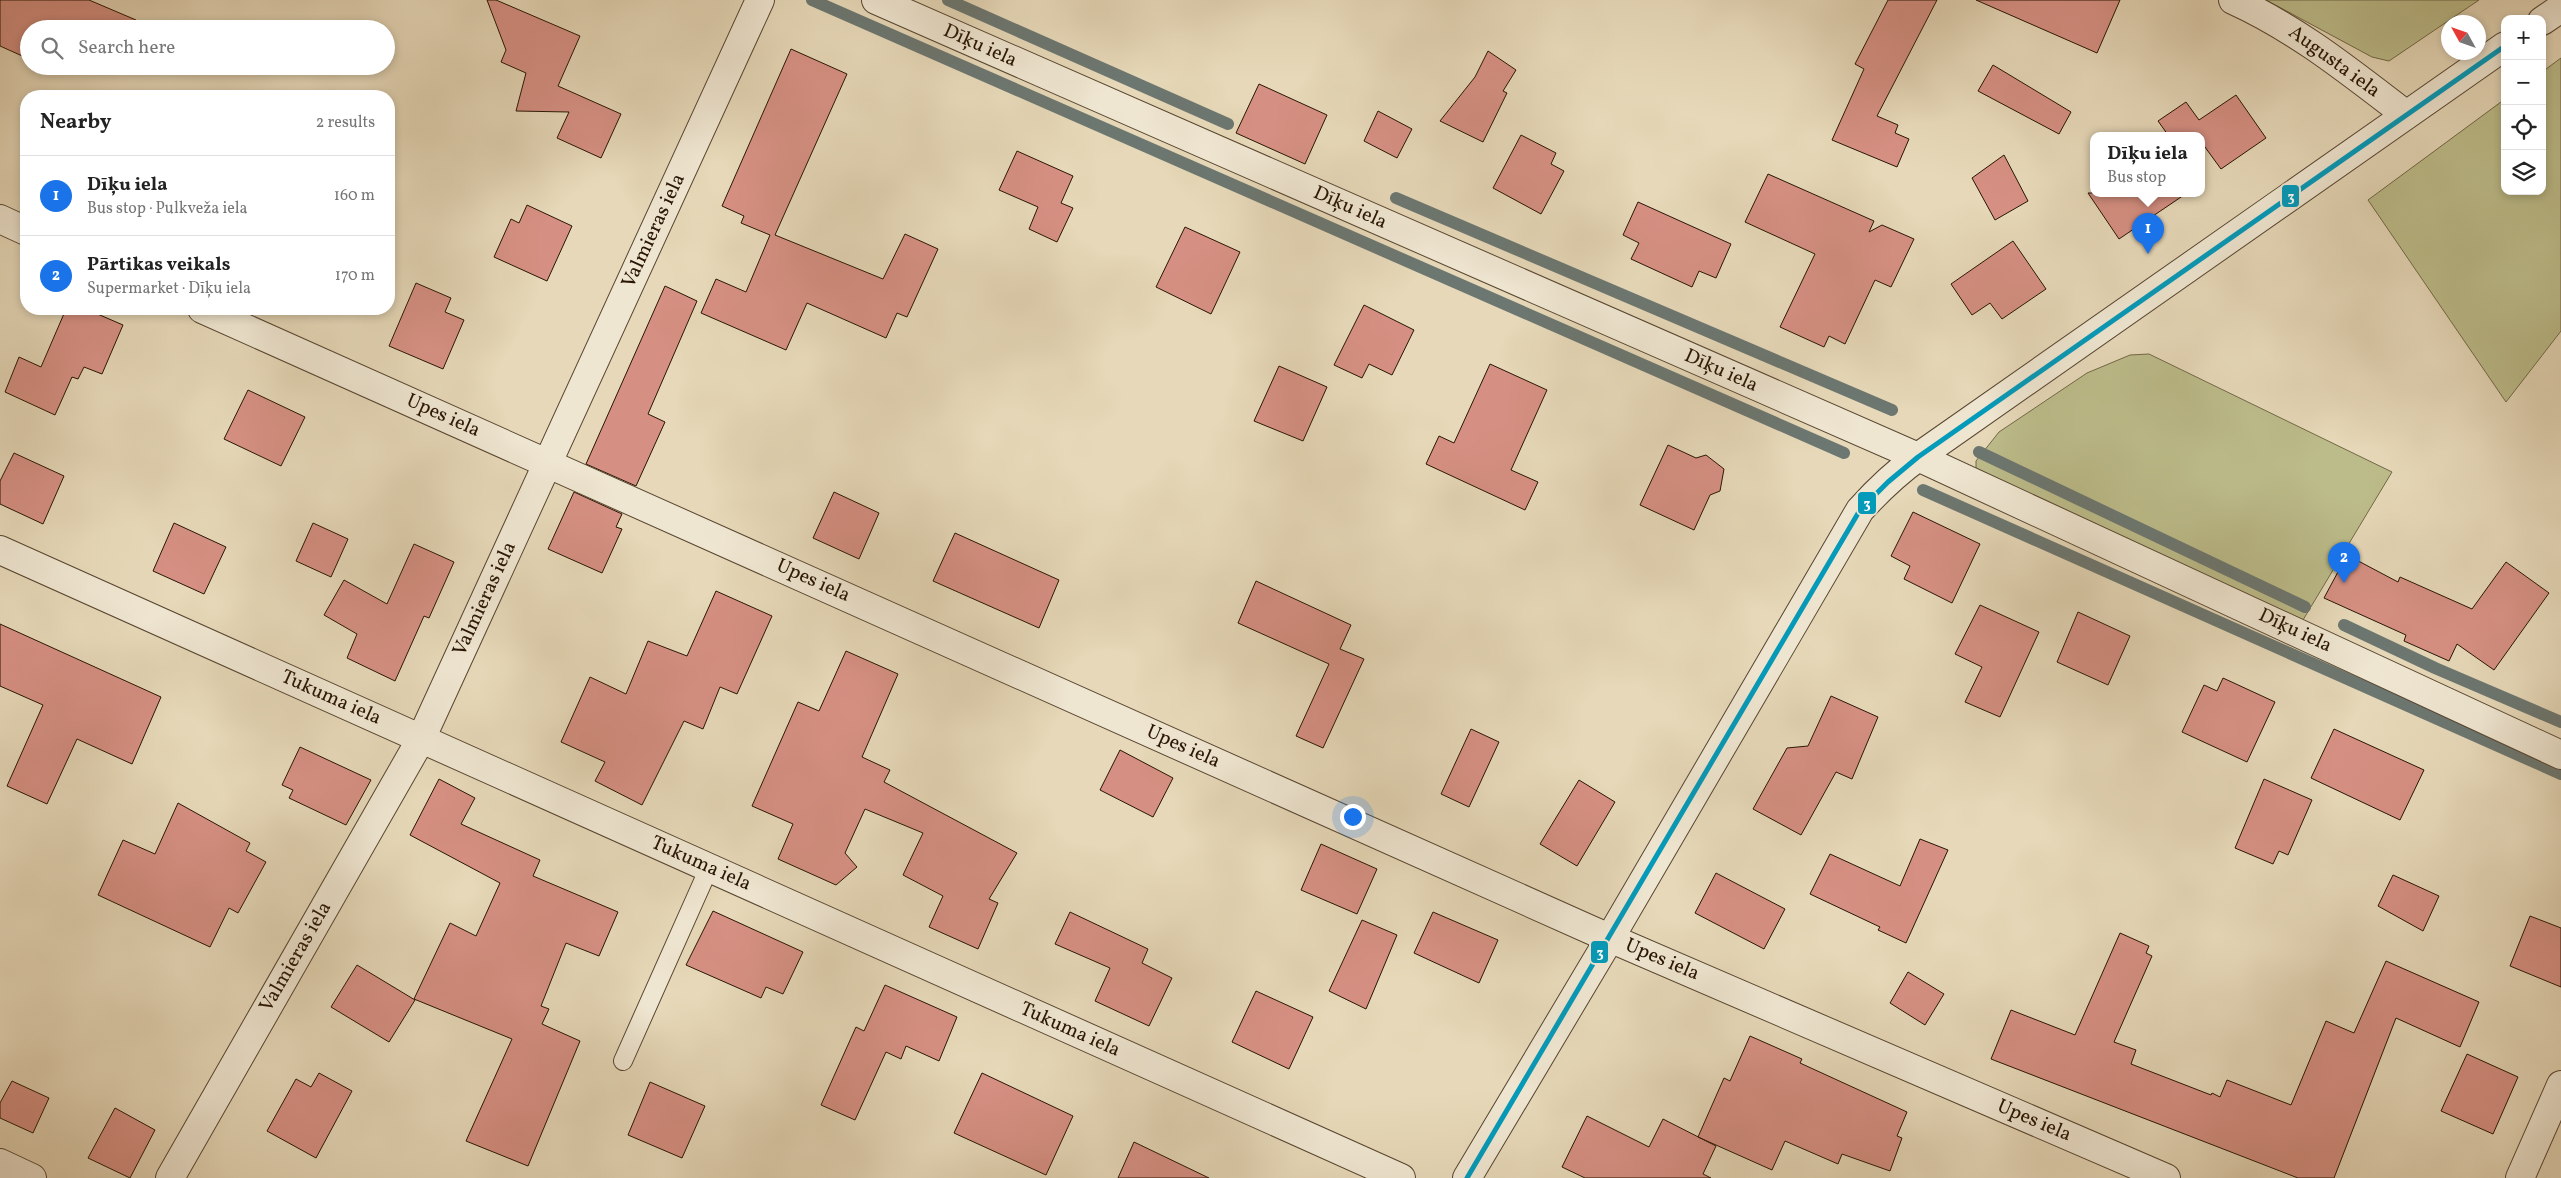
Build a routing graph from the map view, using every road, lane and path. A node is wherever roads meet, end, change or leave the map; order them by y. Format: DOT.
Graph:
graph roads {
  1 [pos="760,0"];
  2 [pos="876,0"];
  3 [pos="2233,0"];
  4 [pos="2561,8"];
  5 [pos="2546,18"];
  6 [pos="2501,49"];
  7 [pos="2405,114"];
  8 [pos="0,219"];
  9 [pos="20,228"];
  10 [pos="216,315"];
  11 [pos="1918,457"];
  12 [pos="548,462"];
  13 [pos="0,550"];
  14 [pos="421,738"];
  15 [pos="2561,755"];
  16 [pos="709,868"];
  17 [pos="1610,938"];
  18 [pos="623,1061"];
  19 [pos="2561,1085"];
  20 [pos="0,1164"];
  21 [pos="32,1178"];
  22 [pos="170,1178"];
  23 [pos="1401,1178"];
  24 [pos="1467,1178"];
  25 [pos="2166,1178"];
  26 [pos="2520,1178"];
  1 -- 12 [label="street, Valmieras iela"];
  2 -- 11 [label="street, Dīķu iela"];
  3 -- 7 [label="street, Augusta iela"];
  4 -- 5 [label="street"];
  6 -- 7 [label="street"];
  7 -- 11 [label="street"];
  8 -- 9 [label="street"];
  10 -- 12 [label="street, Upes iela"];
  11 -- 15 [label="street, Dīķu iela"];
  11 -- 17 [label="street"];
  12 -- 14 [label="street, Valmieras iela"];
  12 -- 17 [label="street, Upes iela"];
  13 -- 14 [label="street, Tukuma iela"];
  14 -- 16 [label="street, Tukuma iela"];
  14 -- 22 [label="street, Valmieras iela"];
  16 -- 18 [label="lane"];
  16 -- 23 [label="street, Tukuma iela"];
  17 -- 24 [label="street"];
  17 -- 25 [label="street, Upes iela"];
  19 -- 26 [label="street"];
  20 -- 21 [label="street"];
}
